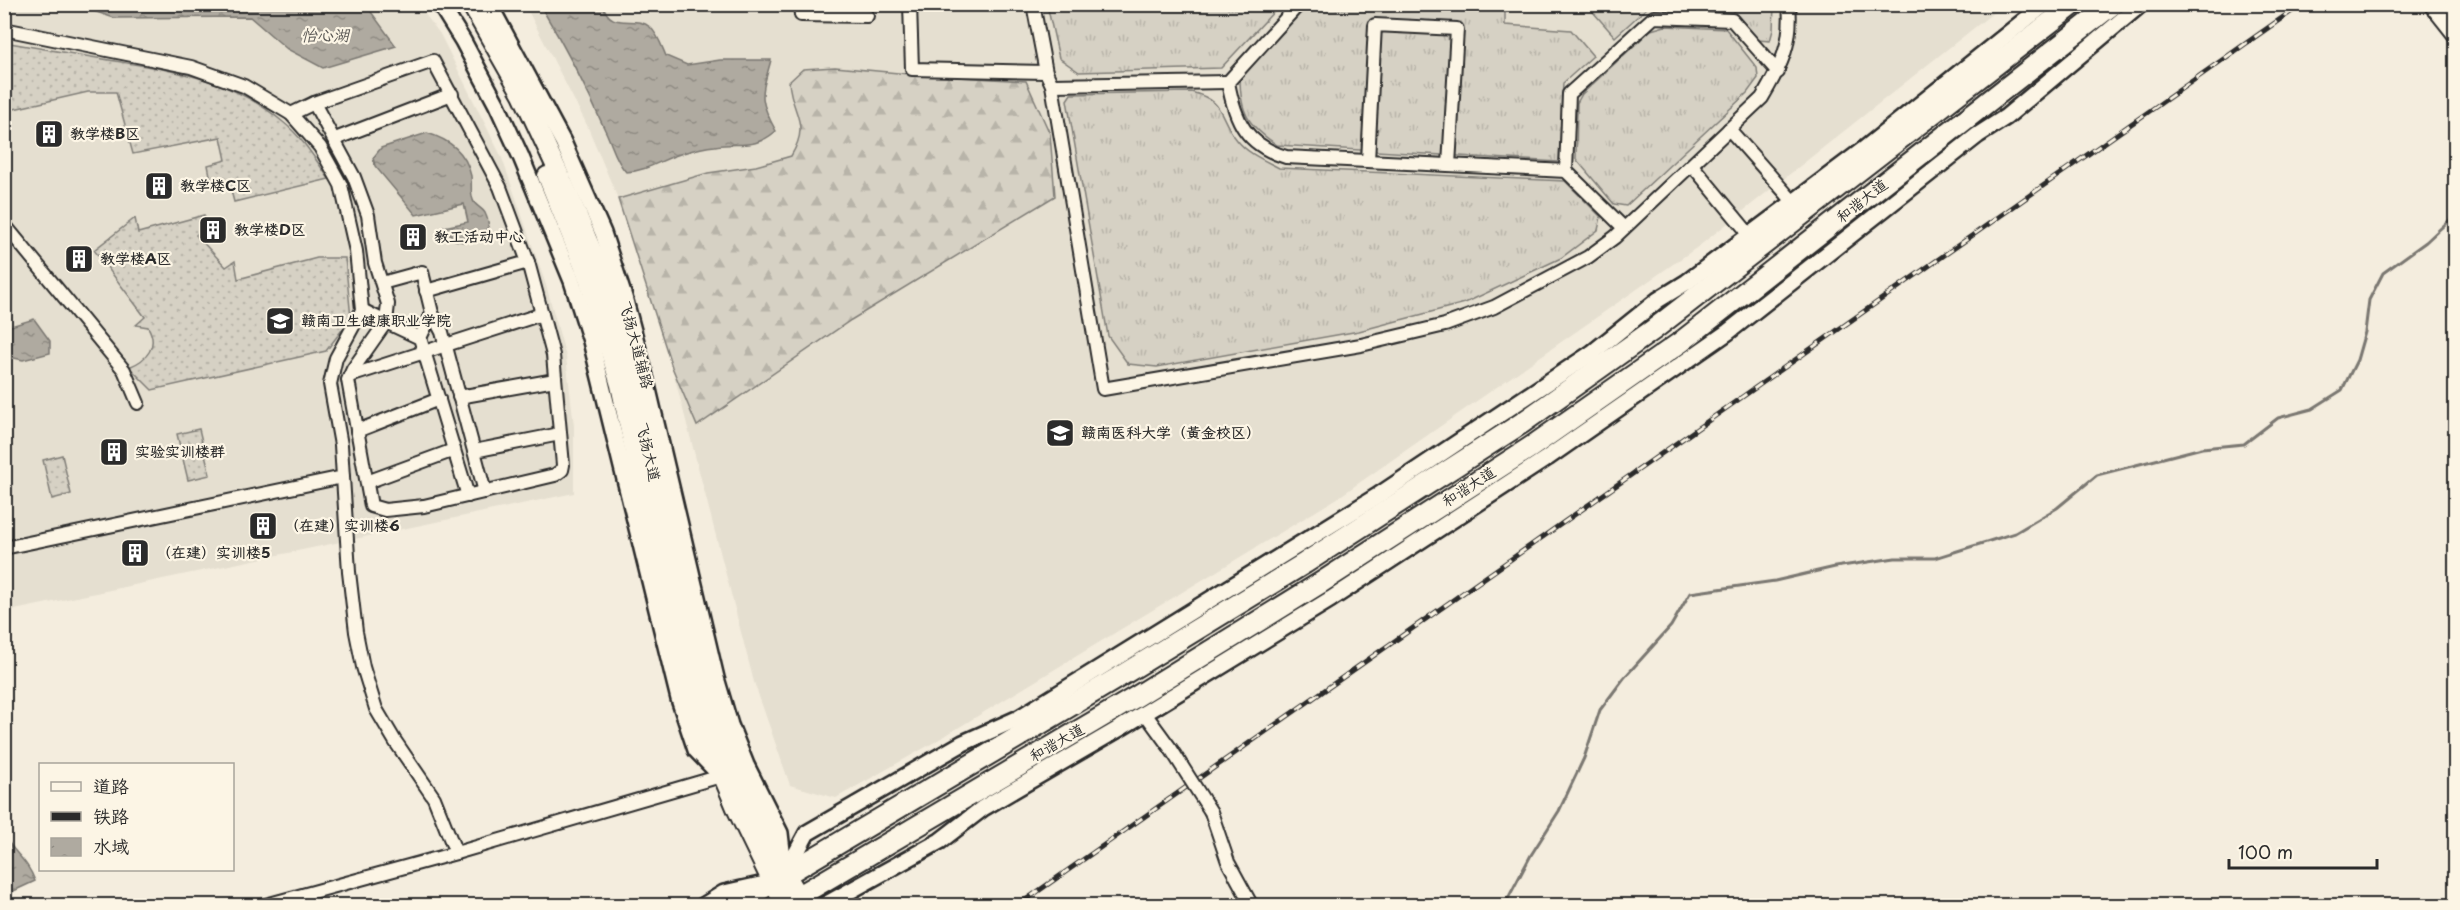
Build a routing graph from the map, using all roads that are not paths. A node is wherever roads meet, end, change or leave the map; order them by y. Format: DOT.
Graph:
graph roads {
  1 [pos="440,4"];
  2 [pos="458,4"];
  3 [pos="471,4"];
  4 [pos="489,4"];
  5 [pos="800,4"];
  6 [pos="910,4"];
  7 [pos="1033,4"];
  8 [pos="1299,4"];
  9 [pos="1789,4"];
  10 [pos="2045,4"];
  11 [pos="2074,4"];
  12 [pos="2113,4"];
  13 [pos="2141,4"];
  14 [pos="2433,4"];
  15 [pos="2452,4"];
  16 [pos="2456,9"];
  17 [pos="867,16"];
  18 [pos="4,29"];
  19 [pos="2456,33"];
  20 [pos="1046,72"];
  21 [pos="1778,72"];
  22 [pos="1228,82"];
  23 [pos="1052,85"];
  24 [pos="452,94"];
  25 [pos="314,103"];
  26 [pos="291,114"];
  27 [pos="1729,129"];
  28 [pos="335,140"];
  29 [pos="563,142"];
  30 [pos="1368,161"];
  31 [pos="1449,165"];
  32 [pos="1692,165"];
  33 [pos="1566,171"];
  34 [pos="569,195"];
  35 [pos="1799,208"];
  36 [pos="4,225"];
  37 [pos="568,225"];
  38 [pos="1624,228"];
  39 [pos="1755,241"];
  40 [pos="528,262"];
  41 [pos="569,271"];
  42 [pos="601,272"];
  43 [pos="382,283"];
  44 [pos="426,291"];
  45 [pos="624,297"];
  46 [pos="362,310"];
  47 [pos="432,313"];
  48 [pos="542,314"];
  49 [pos="386,322"];
  50 [pos="420,338"];
  51 [pos="591,341"];
  52 [pos="446,345"];
  53 [pos="424,352"];
  54 [pos="643,369"];
  55 [pos="350,376"];
  56 [pos="555,380"];
  57 [pos="620,385"];
  58 [pos="459,397"];
  59 [pos="439,399"];
  60 [pos="138,403"];
  61 [pos="640,418"];
  62 [pos="357,431"];
  63 [pos="560,434"];
  64 [pos="454,450"];
  65 [pos="474,451"];
  66 [pos="343,477"];
  67 [pos="367,482"];
  68 [pos="485,492"];
  69 [pos="468,496"];
  70 [pos="4,548"];
  71 [pos="1144,712"];
  72 [pos="721,776"];
  73 [pos="780,833"];
  74 [pos="807,833"];
  75 [pos="456,853"];
  76 [pos="779,878"];
  77 [pos="792,903"];
  78 [pos="262,906"];
  79 [pos="703,906"];
  80 [pos="733,906"];
  81 [pos="823,906"];
  82 [pos="1252,906"];
  1 -- 41 [label="street"];
  2 -- 37 [label="main road, 飞扬大道"];
  3 -- 34 [label="main road, 飞扬大道"];
  4 -- 29 [label="street, 飞扬大道辅路"];
  5 -- 17 [label="street"];
  6 -- 20 [label="street"];
  7 -- 20 [label="street"];
  8 -- 22 [label="street"];
  9 -- 21 [label="street"];
  10 -- 35 [label="street"];
  11 -- 35 [label="highway, 和谐大道"];
  12 -- 77 [label="highway, 和谐大道"];
  13 -- 71 [label="street"];
  14 -- 19 [label="main road"];
  15 -- 16 [label="main road"];
  18 -- 26 [label="street"];
  20 -- 23 [label="street"];
  21 -- 27 [label="street"];
  21 -- 33 [label="street"];
  22 -- 23 [label="street"];
  22 -- 30 [label="street"];
  23 -- 38 [label="street"];
  24 -- 25 [label="street"];
  24 -- 28 [label="street"];
  24 -- 40 [label="street"];
  25 -- 26 [label="street"];
  25 -- 28 [label="street"];
  26 -- 46 [label="street"];
  27 -- 32 [label="street"];
  27 -- 35 [label="street"];
  28 -- 43 [label="street"];
  29 -- 34 [label="street"];
  29 -- 45 [label="street, 飞扬大道辅路"];
  30 -- 31 [label="street"];
  30 -- 31 [label="street"];
  31 -- 33 [label="street"];
  32 -- 38 [label="street"];
  32 -- 39 [label="street"];
  33 -- 38 [label="street"];
  34 -- 42 [label="main road, 飞扬大道"];
  35 -- 39 [label="highway, 和谐大道"];
  36 -- 60 [label="street"];
  37 -- 41 [label="street"];
  37 -- 57 [label="main road, 飞扬大道"];
  39 -- 74 [label="street"];
  39 -- 76 [label="highway, 和谐大道"];
  40 -- 44 [label="street"];
  40 -- 48 [label="street"];
  41 -- 51 [label="street"];
  42 -- 45 [label="street"];
  42 -- 61 [label="main road, 飞扬大道"];
  43 -- 44 [label="street"];
  43 -- 49 [label="street"];
  44 -- 47 [label="street"];
  45 -- 54 [label="street, 飞扬大道辅路"];
  46 -- 49 [label="street"];
  46 -- 66 [label="street"];
  47 -- 50 [label="street"];
  47 -- 52 [label="street"];
  48 -- 52 [label="street"];
  48 -- 56 [label="street"];
  49 -- 50 [label="street"];
  49 -- 55 [label="street"];
  50 -- 53 [label="street"];
  51 -- 57 [label="street"];
  51 -- 72 [label="street"];
  52 -- 53 [label="street"];
  52 -- 58 [label="street"];
  53 -- 55 [label="street"];
  53 -- 59 [label="street"];
  54 -- 61 [label="street"];
  54 -- 73 [label="street, 飞扬大道辅路"];
  55 -- 62 [label="street"];
  56 -- 58 [label="street"];
  56 -- 63 [label="street"];
  57 -- 72 [label="main road, 飞扬大道"];
  58 -- 65 [label="street"];
  59 -- 62 [label="street"];
  59 -- 64 [label="street"];
  61 -- 76 [label="main road, 飞扬大道"];
  62 -- 67 [label="street"];
  63 -- 65 [label="street"];
  63 -- 68 [label="street"];
  64 -- 67 [label="street"];
  64 -- 69 [label="street"];
  65 -- 68 [label="street"];
  66 -- 70 [label="street"];
  66 -- 75 [label="street"];
  67 -- 69 [label="street"];
  68 -- 69 [label="street"];
  71 -- 81 [label="street"];
  71 -- 82 [label="street, bridge"];
  72 -- 75 [label="street"];
  72 -- 76 [label="main road, 飞扬大道"];
  73 -- 74 [label="street"];
  73 -- 76 [label="street, 飞扬大道辅路"];
  74 -- 76 [label="street"];
  75 -- 78 [label="street"];
  76 -- 77 [label="main road, 飞扬大道"];
  76 -- 79 [label="street"];
  76 -- 80 [label="highway, 和谐大道"];
}
